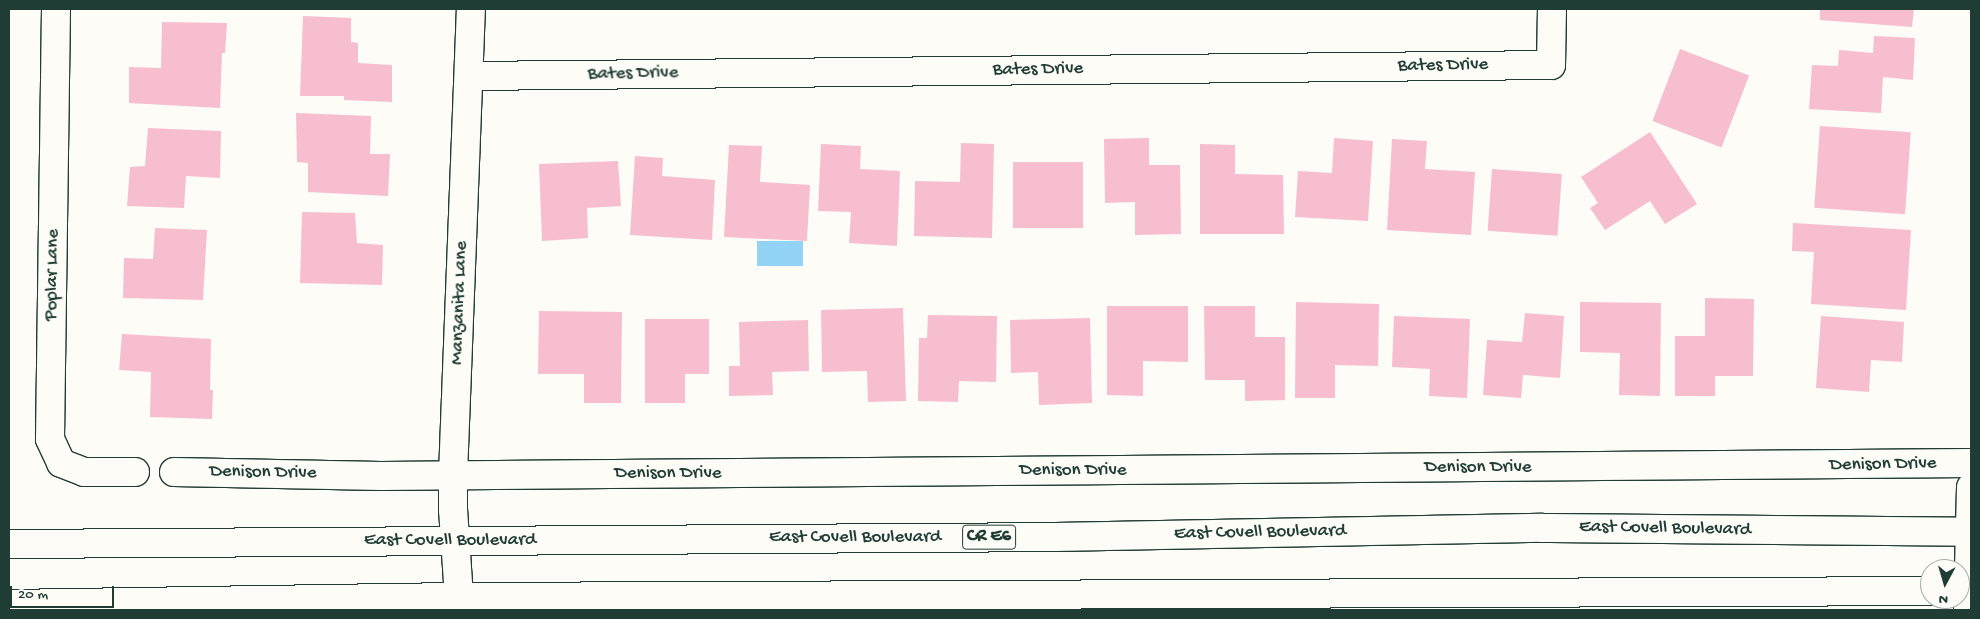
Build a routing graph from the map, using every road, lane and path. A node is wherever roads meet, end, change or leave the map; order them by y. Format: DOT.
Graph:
graph roads {
  1 [pos="56,9"];
  2 [pos="471,9"];
  3 [pos="1552,9"];
  4 [pos="469,76"];
  5 [pos="1971,463"];
  6 [pos="135,472"];
  7 [pos="174,472"];
  8 [pos="453,475"];
  9 [pos="1971,487"];
  10 [pos="1970,532"];
  11 [pos="454,540"];
  12 [pos="9,544"];
  13 [pos="1969,559"];
  14 [pos="1920,591"];
  15 [pos="459,597"];
  16 [pos="9,604"];
  1 -- 6 [label="street, Poplar Lane"];
  2 -- 4 [label="street, Manzanita Lane"];
  3 -- 4 [label="street, Bates Drive"];
  4 -- 8 [label="street, Manzanita Lane"];
  5 -- 8 [label="street, Denison Drive"];
  7 -- 8 [label="street, Denison Drive"];
  8 -- 11 [label="street, Manzanita Lane"];
  9 -- 10 [label="street"];
  10 -- 11 [label="street, East Covell Boulevard / CR E6"];
  10 -- 13 [label="street"];
  11 -- 12 [label="street, East Covell Boulevard / CR E6"];
  11 -- 15 [label="street, Manzanita Lane"];
  14 -- 15 [label="street"];
  15 -- 16 [label="street"];
}
